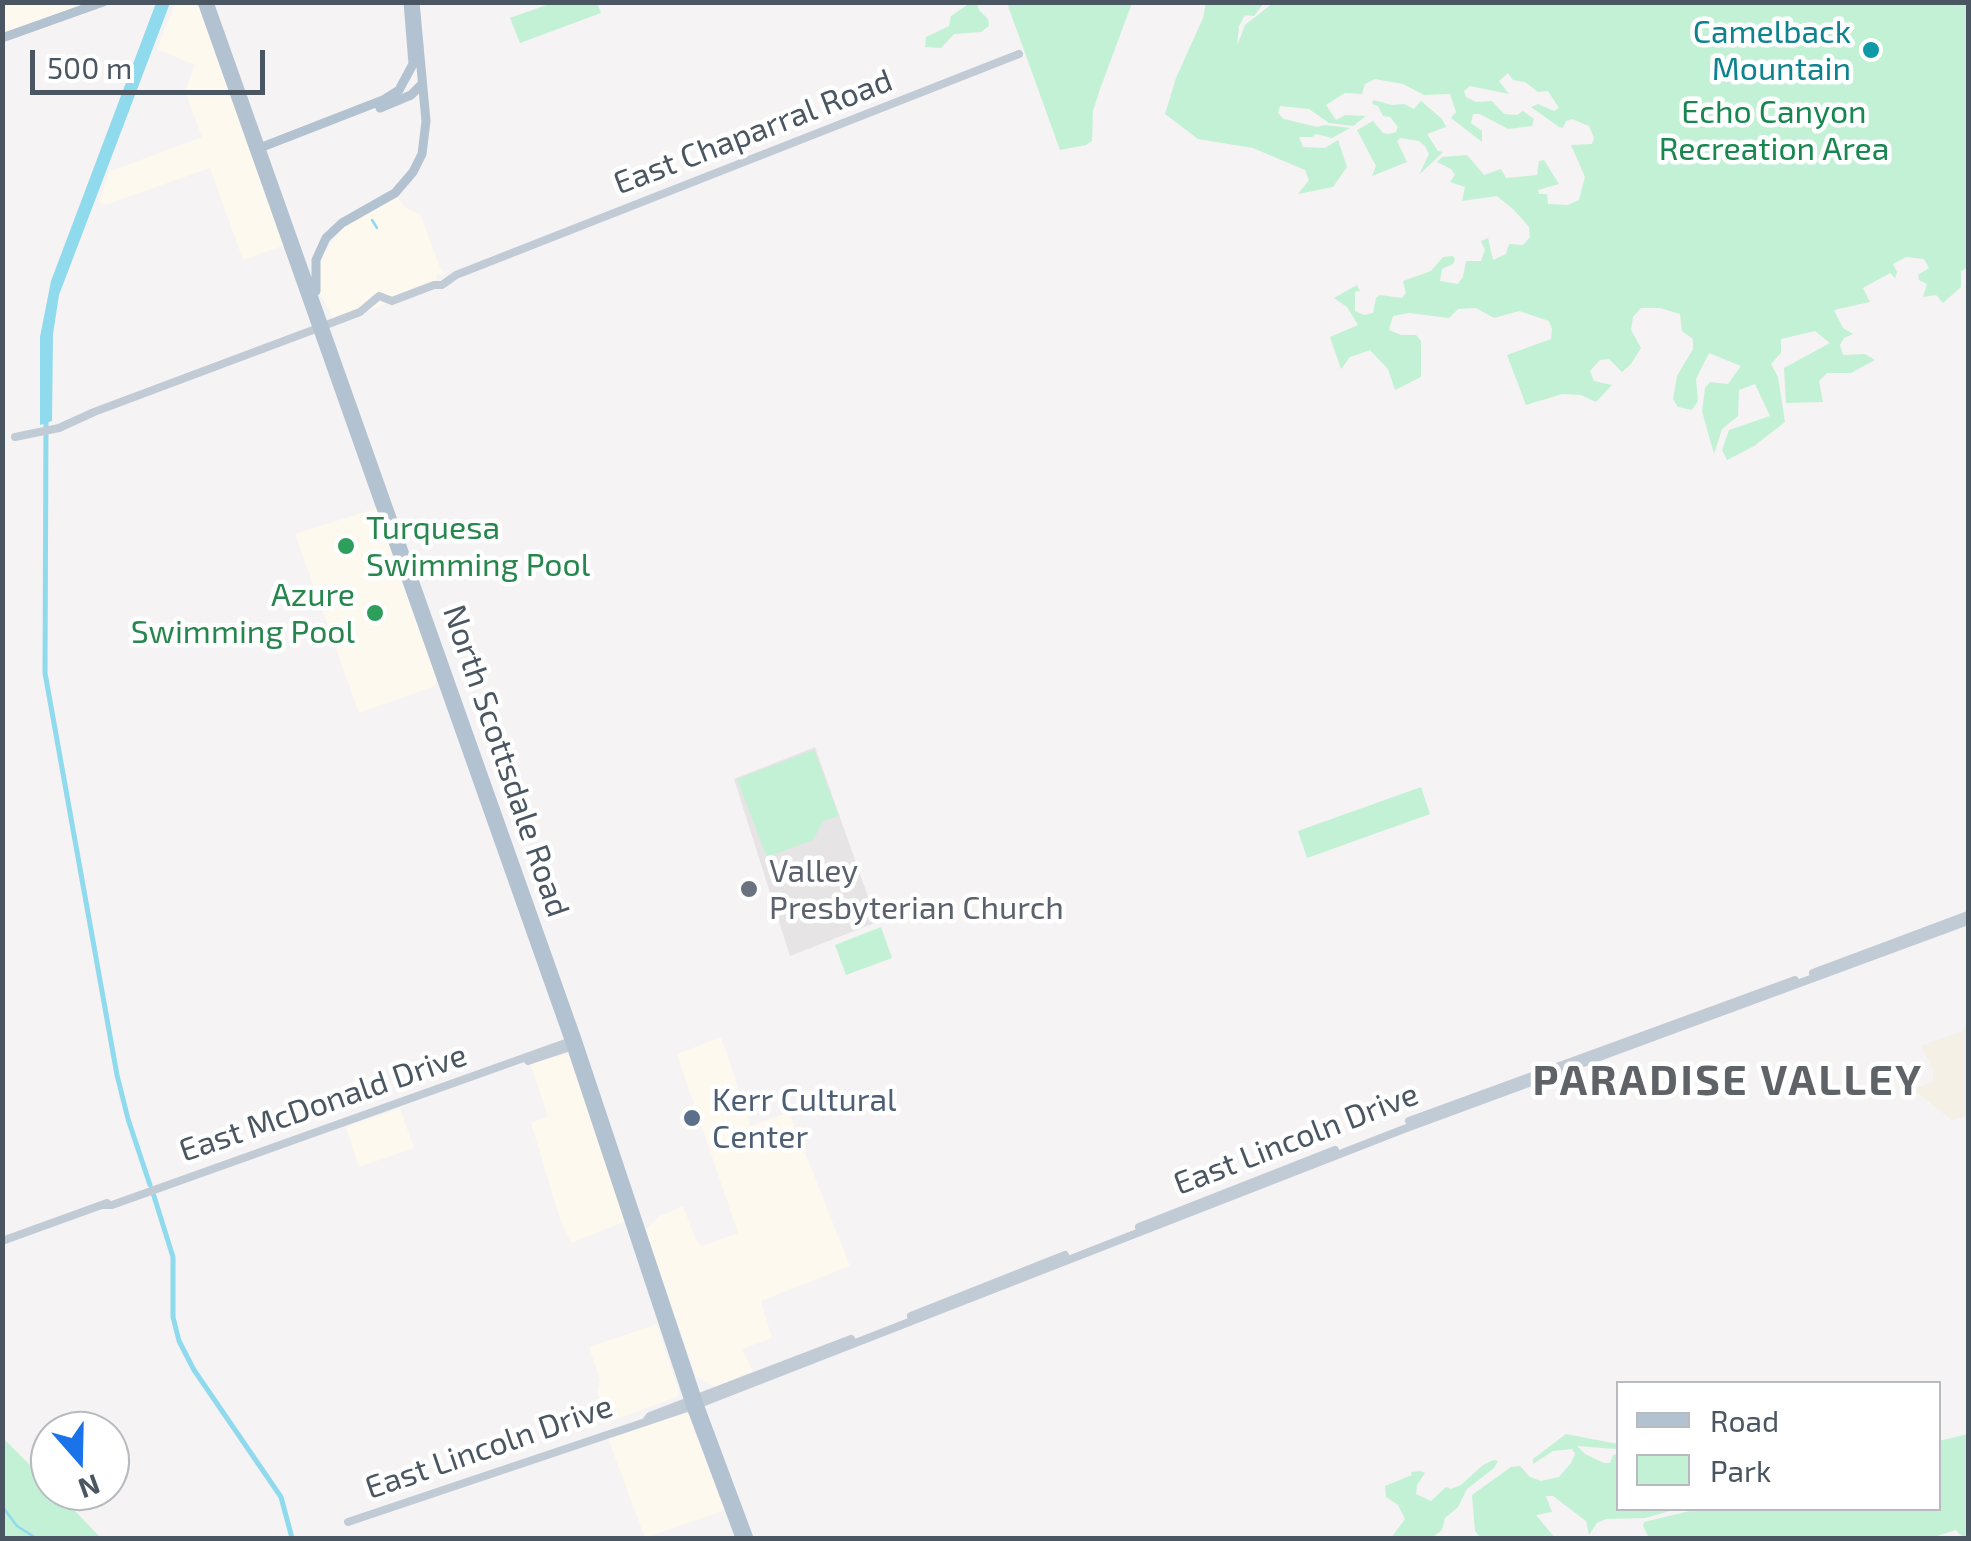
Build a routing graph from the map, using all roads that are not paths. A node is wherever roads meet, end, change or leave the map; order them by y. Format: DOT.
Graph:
graph roads {
  1 [pos="103,2"];
  2 [pos="202,2"];
  3 [pos="210,2"];
  4 [pos="411,2"];
  5 [pos="2,38"];
  6 [pos="1020,54"];
  7 [pos="423,83"];
  8 [pos="336,122"];
  9 [pos="258,151"];
  10 [pos="316,303"];
  11 [pos="321,327"];
  12 [pos="3,440"];
  13 [pos="1968,918"];
  14 [pos="574,1043"];
  15 [pos="2,1241"];
  16 [pos="694,1403"];
  17 [pos="721,1475"];
  18 [pos="736,1505"];
  19 [pos="348,1522"];
  20 [pos="736,1527"];
  21 [pos="745,1538"];
  1 -- 5 [label="main road"];
  2 -- 9 [label="main road, North Scottsdale Road"];
  3 -- 9 [label="main road, North Scottsdale Road"];
  4 -- 7 [label="main road"];
  4 -- 8 [label="main road"];
  6 -- 11 [label="main road, East Chaparral Road"];
  7 -- 8 [label="main road"];
  7 -- 10 [label="main road"];
  8 -- 9 [label="main road"];
  9 -- 10 [label="main road, North Scottsdale Road"];
  9 -- 11 [label="main road, North Scottsdale Road"];
  10 -- 11 [label="main road, North Scottsdale Road"];
  11 -- 12 [label="main road, East Chaparral Road"];
  11 -- 14 [label="main road, North Scottsdale Road"];
  13 -- 16 [label="main road, East Lincoln Drive"];
  14 -- 15 [label="main road, East McDonald Drive"];
  14 -- 16 [label="main road, North Scottsdale Road"];
  16 -- 17 [label="main road, North Scottsdale Road"];
  16 -- 19 [label="main road, East Lincoln Drive"];
  17 -- 18 [label="main road, North Scottsdale Road"];
  17 -- 20 [label="main road, North Scottsdale Road"];
  18 -- 20 [label="main road"];
  18 -- 21 [label="main road, North Scottsdale Road"];
  20 -- 21 [label="main road, North Scottsdale Road"];
}
